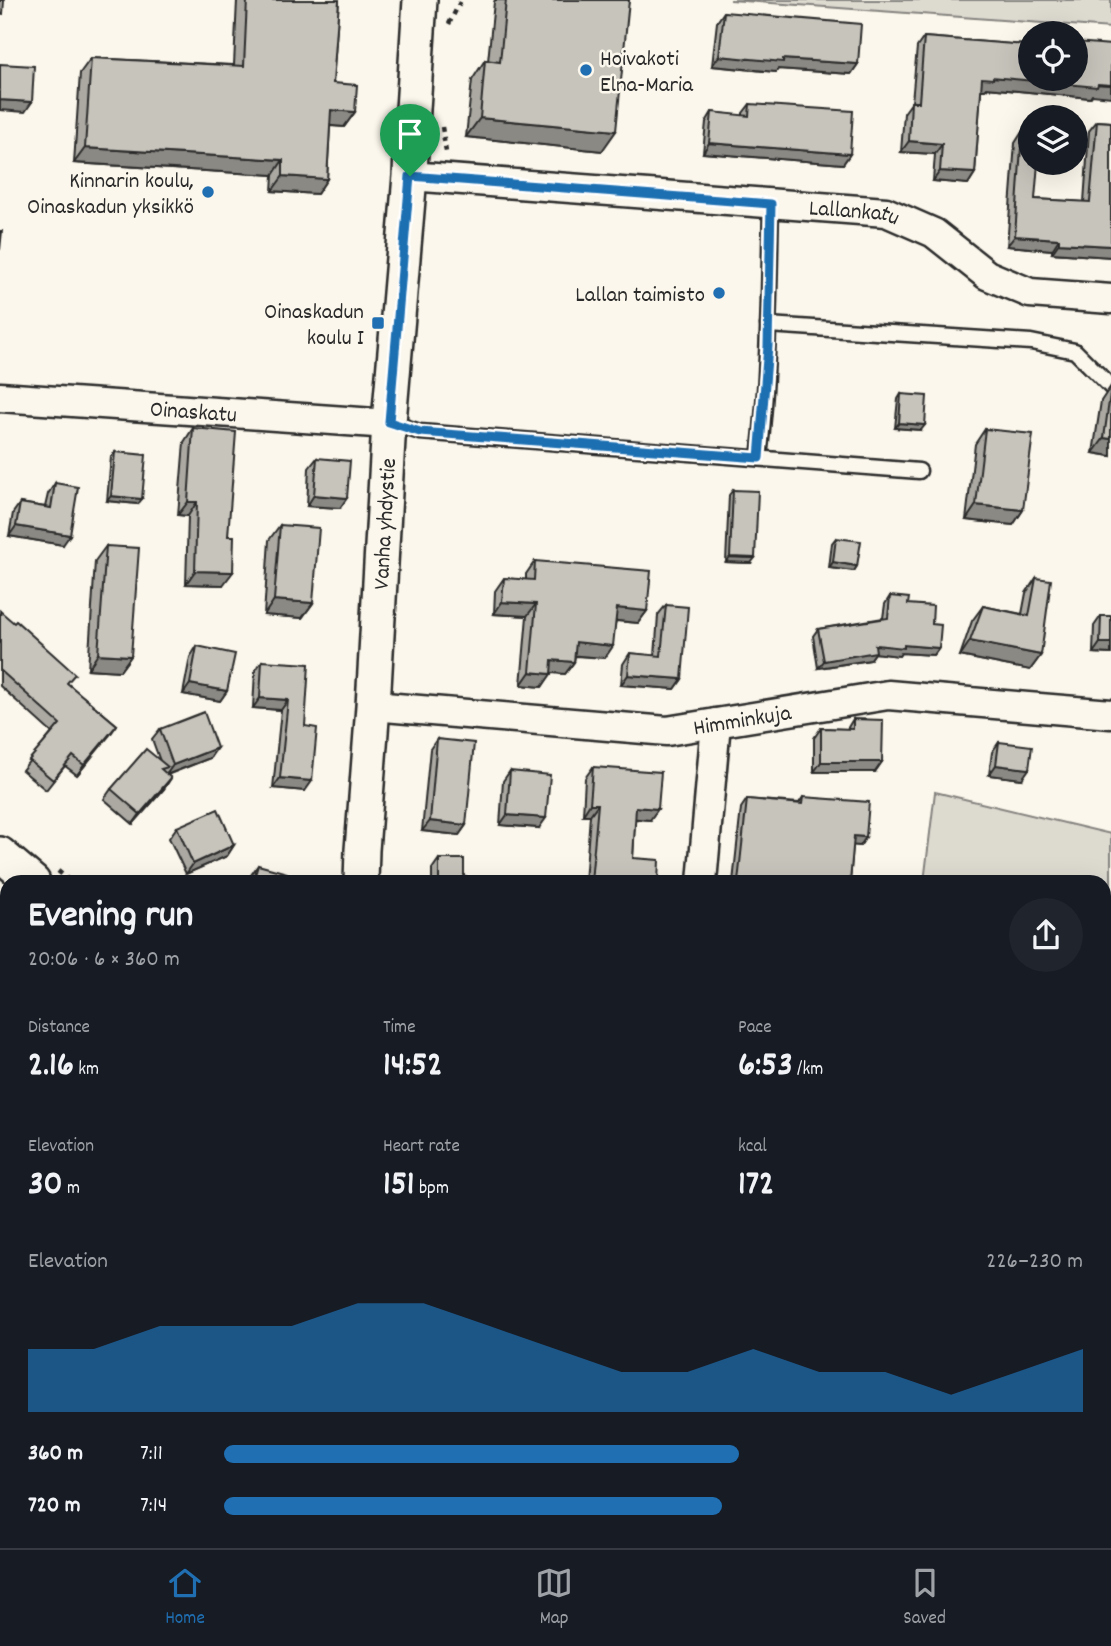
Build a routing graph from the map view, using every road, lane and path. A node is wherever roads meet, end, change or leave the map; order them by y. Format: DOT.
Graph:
graph roads {
  1 [pos="420,0"];
  2 [pos="461,0"];
  3 [pos="448,35"];
  4 [pos="410,176"];
  5 [pos="771,204"];
  6 [pos="1111,299"];
  7 [pos="768,325"];
  8 [pos="1111,387"];
  9 [pos="0,397"];
  10 [pos="389,422"];
  11 [pos="759,458"];
  12 [pos="919,471"];
  13 [pos="373,706"];
  14 [pos="1111,714"];
  15 [pos="716,723"];
  16 [pos="0,854"];
  17 [pos="25,875"];
  18 [pos="361,875"];
  19 [pos="703,875"];
  1 -- 4 [label="street, Vanha yhdystie"];
  2 -- 3 [label="path"];
  4 -- 5 [label="street, Lallankatu"];
  4 -- 10 [label="street, Vanha yhdystie"];
  5 -- 6 [label="street, Lallankatu"];
  5 -- 7 [label="lane"];
  7 -- 8 [label="lane"];
  7 -- 11 [label="lane"];
  9 -- 10 [label="street, Oinaskatu"];
  10 -- 11 [label="lane"];
  10 -- 13 [label="street, Vanha yhdystie"];
  11 -- 12 [label="lane"];
  13 -- 15 [label="street, Himminkuja"];
  13 -- 18 [label="street, Vanha yhdystie"];
  14 -- 15 [label="street, Himminkuja"];
  15 -- 19 [label="street"];
  16 -- 17 [label="street"];
}
